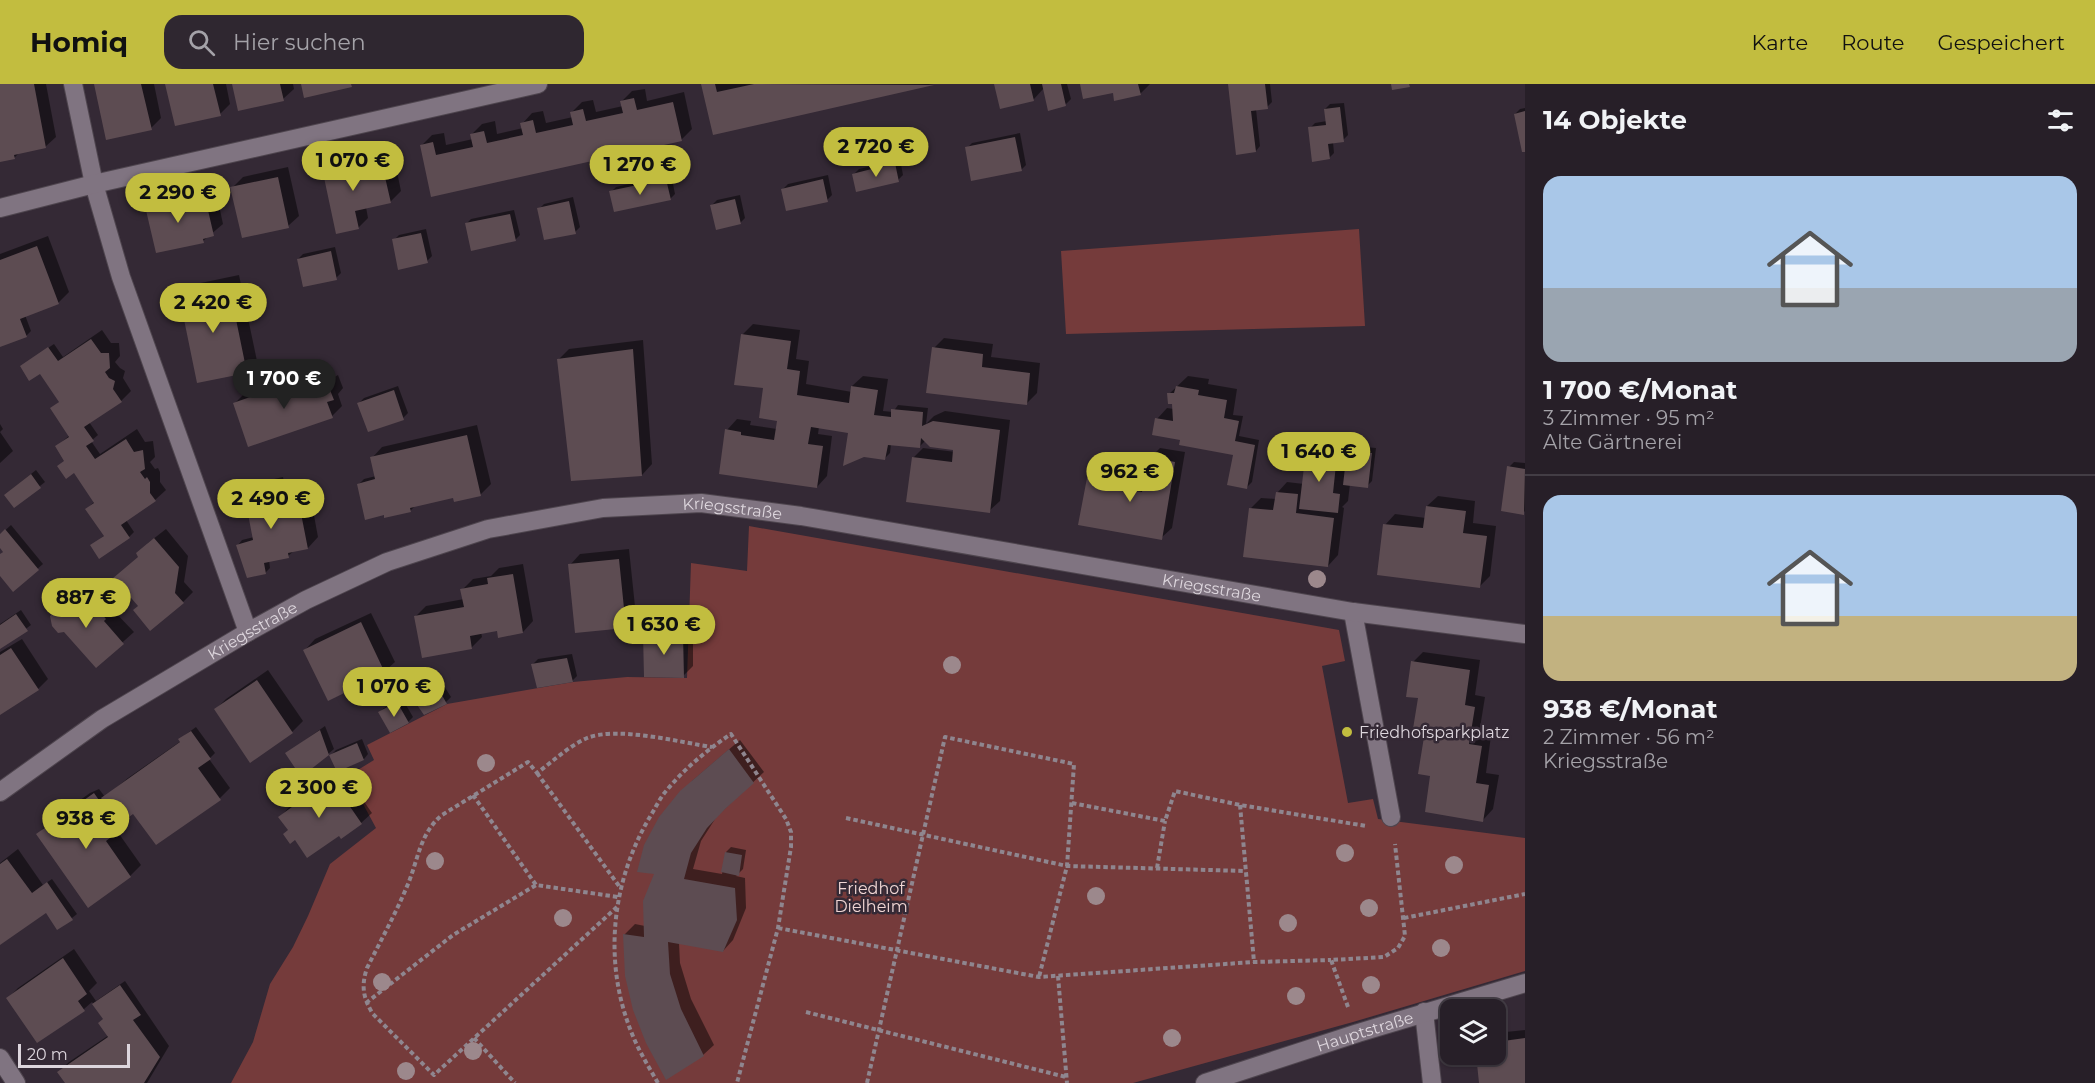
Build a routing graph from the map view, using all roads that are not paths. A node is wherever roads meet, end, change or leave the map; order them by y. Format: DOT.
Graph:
graph roads {
  1 [pos="73,84"];
  2 [pos="538,84"];
  3 [pos="94,184"];
  4 [pos="0,208"];
  5 [pos="1353,612"];
  6 [pos="248,632"];
  7 [pos="1525,634"];
  8 [pos="0,792"];
  9 [pos="1392,824"];
  10 [pos="1525,983"];
  11 [pos="1424,1012"];
  12 [pos="0,1058"];
  13 [pos="16,1083"];
  14 [pos="1205,1083"];
  15 [pos="1432,1083"];
  1 -- 3 [label="street"];
  2 -- 3 [label="street"];
  3 -- 4 [label="street"];
  3 -- 6 [label="street"];
  5 -- 6 [label="street, Kriegsstraße"];
  5 -- 7 [label="street, Kriegsstraße"];
  5 -- 9 [label="street"];
  6 -- 8 [label="street, Kriegsstraße"];
  10 -- 11 [label="street, Hauptstraße"];
  11 -- 14 [label="street, Hauptstraße"];
  11 -- 15 [label="street"];
  12 -- 13 [label="street"];
}
